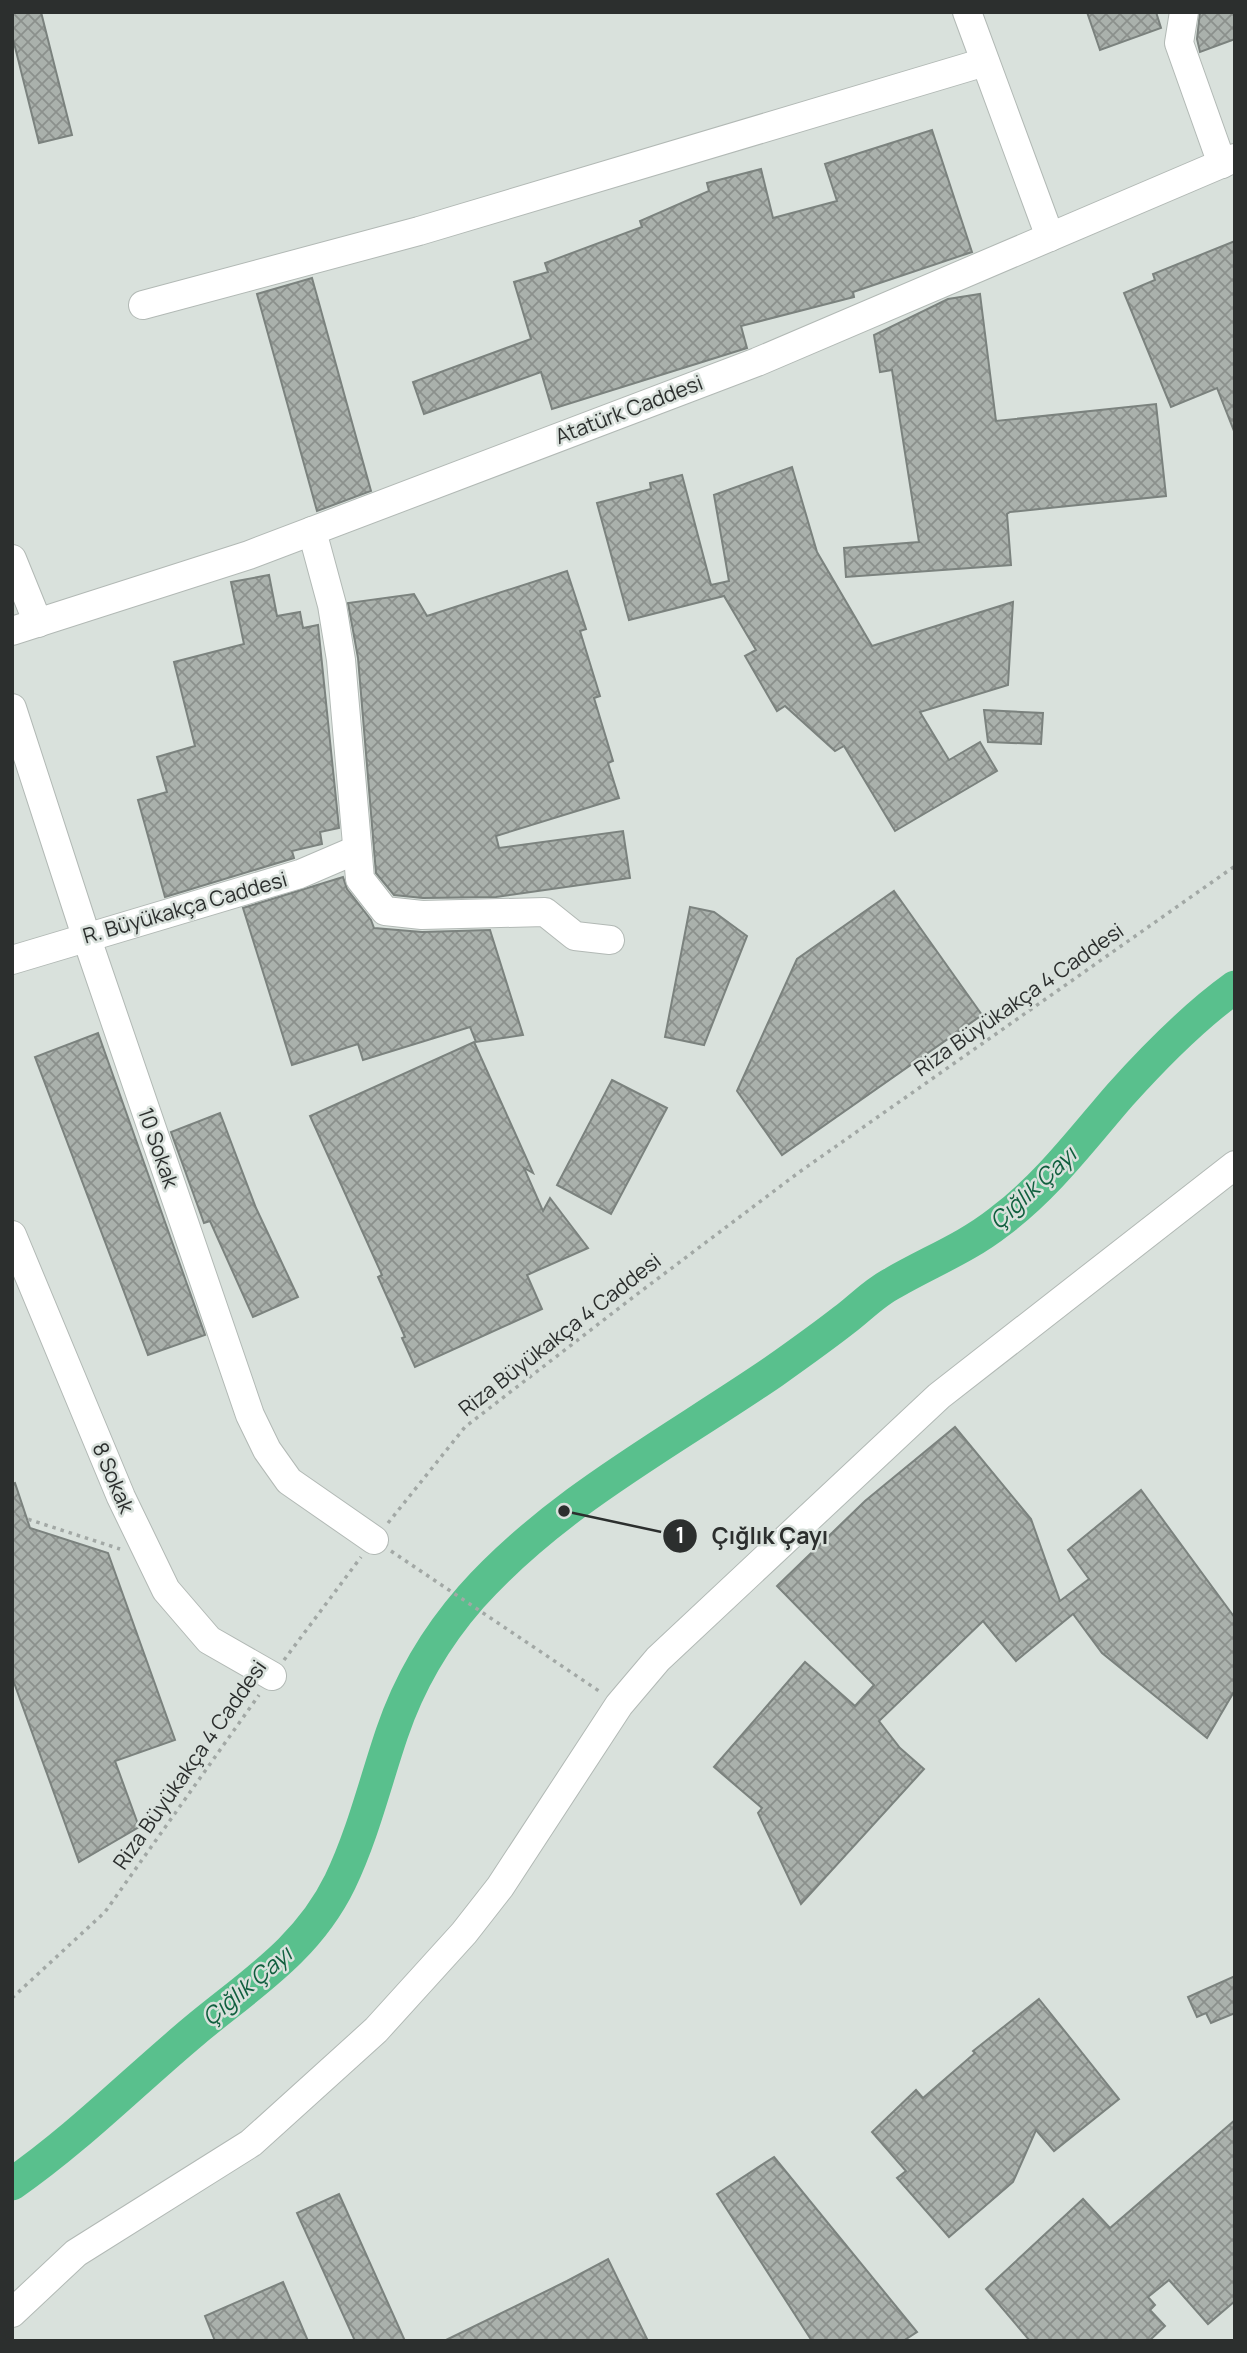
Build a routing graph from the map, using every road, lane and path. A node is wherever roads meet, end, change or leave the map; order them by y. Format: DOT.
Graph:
graph roads {
  1 [pos="967,12"];
  2 [pos="1184,12"];
  3 [pos="985,62"];
  4 [pos="1228,161"];
  5 [pos="1050,237"];
  6 [pos="143,305"];
  7 [pos="312,531"];
  8 [pos="12,559"];
  9 [pos="25,627"];
  10 [pos="12,708"];
  11 [pos="356,850"];
  12 [pos="1235,866"];
  13 [pos="86,936"];
  14 [pos="610,940"];
  15 [pos="12,960"];
  16 [pos="1235,1165"];
  17 [pos="12,1235"];
  18 [pos="12,1514"];
  19 [pos="374,1540"];
  20 [pos="150,1559"];
  21 [pos="272,1676"];
  22 [pos="619,1705"];
  23 [pos="12,1998"];
  24 [pos="12,2313"];
  1 -- 3 [label="street"];
  2 -- 4 [label="street"];
  3 -- 5 [label="street"];
  3 -- 6 [label="street"];
  4 -- 5 [label="street, Atatürk Caddesi"];
  5 -- 7 [label="street, Atatürk Caddesi"];
  7 -- 9 [label="street, Atatürk Caddesi"];
  7 -- 11 [label="street"];
  8 -- 9 [label="street"];
  10 -- 13 [label="street, 10 Sokak"];
  11 -- 13 [label="street, R. Büyükakça Caddesi"];
  11 -- 14 [label="street"];
  12 -- 19 [label="path, Riza Büyükakça 4 Caddesi"];
  13 -- 15 [label="street, R. Büyükakça Caddesi"];
  13 -- 19 [label="street, 10 Sokak"];
  16 -- 22 [label="street"];
  17 -- 20 [label="street, 8 Sokak"];
  18 -- 20 [label="path"];
  19 -- 21 [label="path, Riza Büyükakça 4 Caddesi"];
  19 -- 22 [label="path"];
  20 -- 21 [label="street, 8 Sokak"];
  21 -- 23 [label="path, Riza Büyükakça 4 Caddesi"];
  22 -- 24 [label="street"];
}
